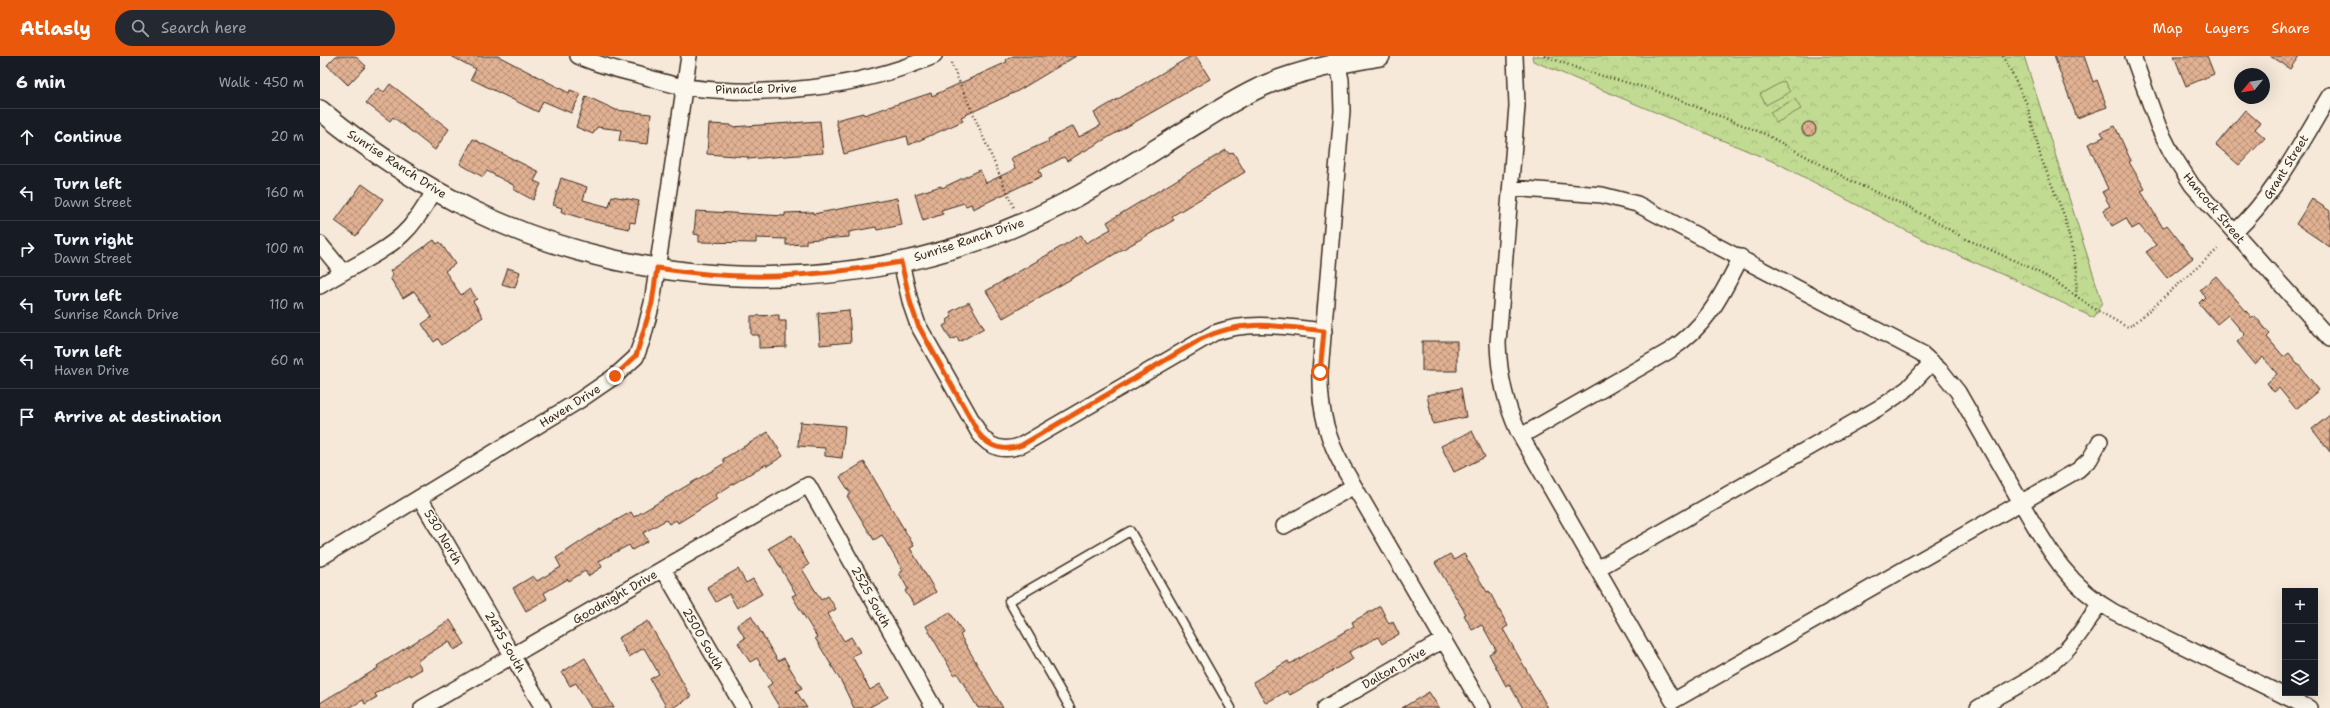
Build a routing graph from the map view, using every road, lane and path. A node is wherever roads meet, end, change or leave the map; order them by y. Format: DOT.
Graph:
graph roads {
  1 [pos="578,56"];
  2 [pos="689,56"];
  3 [pos="934,56"];
  4 [pos="1380,56"];
  5 [pos="1515,56"];
  6 [pos="1545,56"];
  7 [pos="2003,56"];
  8 [pos="2133,56"];
  9 [pos="1337,60"];
  10 [pos="951,63"];
  11 [pos="684,87"];
  12 [pos="2330,95"];
  13 [pos="320,110"];
  14 [pos="1511,188"];
  15 [pos="435,190"];
  16 [pos="1015,211"];
  17 [pos="2235,232"];
  18 [pos="320,244"];
  19 [pos="2219,248"];
  20 [pos="1741,257"];
  21 [pos="901,262"];
  22 [pos="657,268"];
  23 [pos="342,272"];
  24 [pos="320,286"];
  25 [pos="2076,297"];
  26 [pos="1324,331"];
  27 [pos="2330,339"];
  28 [pos="1932,362"];
  29 [pos="1521,436"];
  30 [pos="2100,441"];
  31 [pos="808,485"];
  32 [pos="1354,486"];
  33 [pos="420,498"];
  34 [pos="2021,502"];
  35 [pos="1284,526"];
  36 [pos="320,558"];
  37 [pos="663,569"];
  38 [pos="1597,569"];
  39 [pos="466,576"];
  40 [pos="2100,604"];
  41 [pos="1443,640"];
  42 [pos="513,655"];
  43 [pos="1675,705"];
  44 [pos="422,708"];
  45 [pos="543,708"];
  46 [pos="744,708"];
  47 [pos="934,708"];
  48 [pos="1070,708"];
  49 [pos="1231,708"];
  50 [pos="1325,708"];
  51 [pos="1483,708"];
  52 [pos="1978,708"];
  53 [pos="2309,708"];
  1 -- 11 [label="street, Pinnacle Drive"];
  2 -- 11 [label="street, Haven Drive"];
  3 -- 11 [label="street, Pinnacle Drive"];
  4 -- 9 [label="street, Sunrise Ranch Drive"];
  5 -- 14 [label="street"];
  6 -- 25 [label="path"];
  7 -- 25 [label="path"];
  8 -- 17 [label="street, Hancock Street"];
  9 -- 21 [label="street, Sunrise Ranch Drive"];
  9 -- 26 [label="street"];
  10 -- 16 [label="path"];
  11 -- 22 [label="street, Haven Drive"];
  12 -- 17 [label="street, Grant Street"];
  13 -- 15 [label="street, Sunrise Ranch Drive"];
  14 -- 20 [label="street"];
  14 -- 29 [label="street"];
  15 -- 22 [label="street, Sunrise Ranch Drive"];
  15 -- 23 [label="street"];
  17 -- 27 [label="street, Hancock Street"];
  18 -- 23 [label="street"];
  19 -- 25 [label="path"];
  20 -- 28 [label="street"];
  20 -- 29 [label="street"];
  21 -- 22 [label="street, Sunrise Ranch Drive"];
  21 -- 26 [label="street"];
  22 -- 33 [label="street, Haven Drive"];
  23 -- 24 [label="street"];
  26 -- 32 [label="street"];
  28 -- 34 [label="street"];
  28 -- 38 [label="street"];
  29 -- 38 [label="street"];
  30 -- 34 [label="street"];
  31 -- 37 [label="street, Goodnight Drive"];
  31 -- 47 [label="street, 2525 South"];
  32 -- 35 [label="street"];
  32 -- 41 [label="street"];
  33 -- 36 [label="street, Haven Drive"];
  33 -- 39 [label="street, 530 North"];
  34 -- 40 [label="street"];
  34 -- 43 [label="street"];
  37 -- 42 [label="street, Goodnight Drive"];
  37 -- 46 [label="street, 2500 South"];
  38 -- 43 [label="street"];
  39 -- 42 [label="street, 2475 South"];
  40 -- 52 [label="street"];
  40 -- 53 [label="street"];
  41 -- 50 [label="street, Dalton Drive"];
  41 -- 51 [label="street"];
  42 -- 44 [label="street, Goodnight Drive"];
  42 -- 45 [label="street, 2475 South"];
  48 -- 49 [label="lane"];
}
